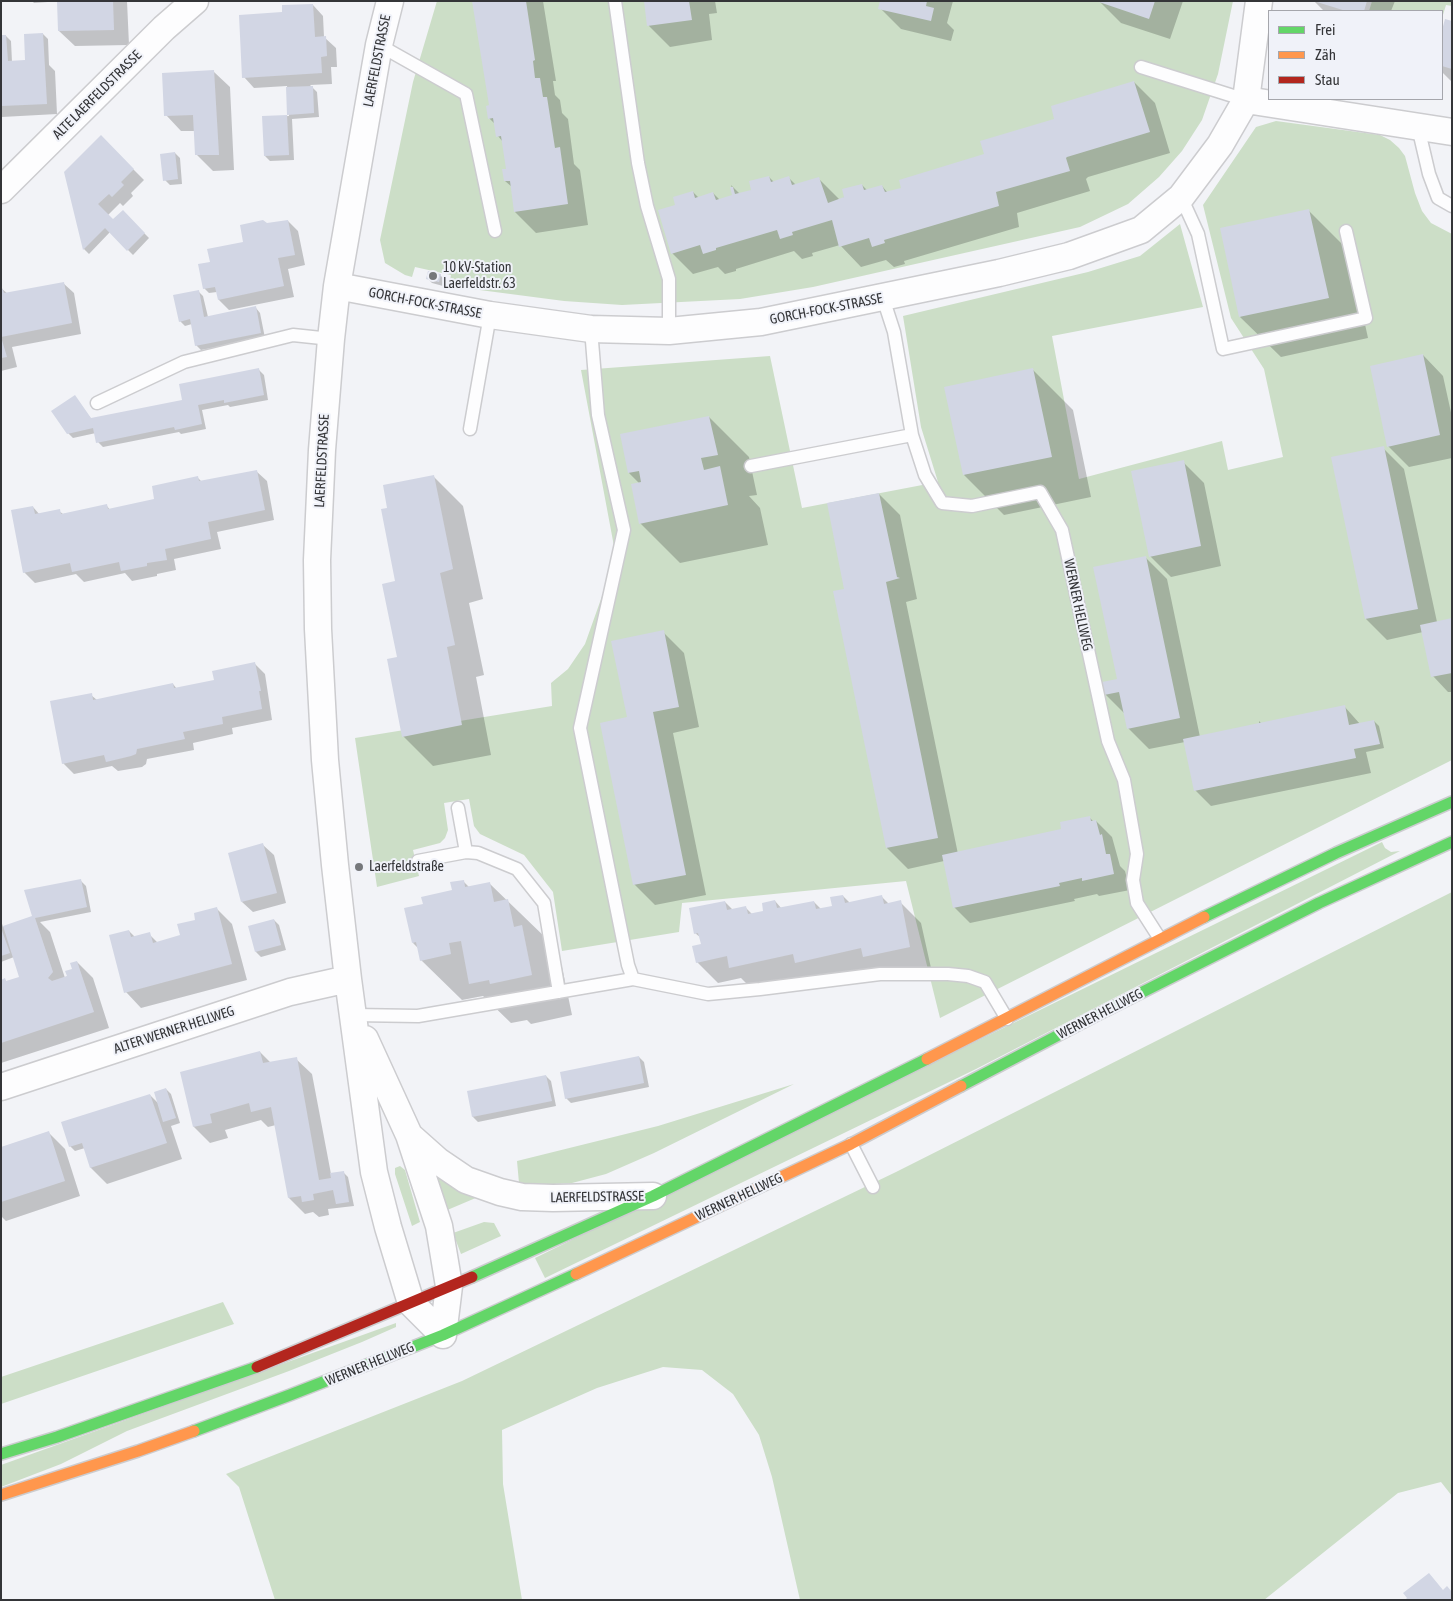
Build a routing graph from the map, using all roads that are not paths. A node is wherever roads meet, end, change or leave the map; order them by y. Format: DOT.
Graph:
graph roads {
  1 [pos="195,1"];
  2 [pos="390,1"];
  3 [pos="614,1"];
  4 [pos="1259,1"];
  5 [pos="379,45"];
  6 [pos="1141,67"];
  7 [pos="1246,100"];
  8 [pos="1418,127"];
  9 [pos="1452,132"];
  10 [pos="1,190"];
  11 [pos="1181,197"];
  12 [pos="1452,206"];
  13 [pos="495,231"];
  14 [pos="1346,231"];
  15 [pos="337,286"];
  16 [pos="883,298"];
  17 [pos="490,316"];
  18 [pos="591,329"];
  19 [pos="669,331"];
  20 [pos="330,339"];
  21 [pos="97,404"];
  22 [pos="470,429"];
  23 [pos="912,435"];
  24 [pos="750,466"];
  25 [pos="1452,802"];
  26 [pos="458,808"];
  27 [pos="1452,842"];
  28 [pos="466,852"];
  29 [pos="418,861"];
  30 [pos="1160,939"];
  31 [pos="348,979"];
  32 [pos="633,979"];
  33 [pos="560,992"];
  34 [pos="354,1015"];
  35 [pos="1007,1019"];
  36 [pos="1,1086"];
  37 [pos="409,1135"];
  38 [pos="851,1144"];
  39 [pos="873,1186"];
  40 [pos="653,1196"];
  41 [pos="449,1286"];
  42 [pos="411,1303"];
  43 [pos="443,1335"];
  44 [pos="1,1454"];
  45 [pos="1,1495"];
  1 -- 10 [label="street, ALTE LAERFELDSTRASSE"];
  2 -- 5 [label="street, LAERFELDSTRASSE"];
  3 -- 19 [label="lane"];
  4 -- 7 [label="street, GORCH-FOCK-STRASSE"];
  5 -- 13 [label="lane"];
  5 -- 15 [label="street, LAERFELDSTRASSE"];
  6 -- 7 [label="lane"];
  7 -- 8 [label="street"];
  7 -- 11 [label="street, GORCH-FOCK-STRASSE"];
  8 -- 9 [label="street"];
  8 -- 12 [label="lane"];
  11 -- 14 [label="lane"];
  11 -- 16 [label="street, GORCH-FOCK-STRASSE"];
  15 -- 17 [label="street, GORCH-FOCK-STRASSE"];
  15 -- 20 [label="street, LAERFELDSTRASSE"];
  16 -- 19 [label="street, GORCH-FOCK-STRASSE"];
  16 -- 23 [label="lane"];
  17 -- 18 [label="street, GORCH-FOCK-STRASSE"];
  17 -- 22 [label="lane"];
  18 -- 19 [label="street, GORCH-FOCK-STRASSE"];
  18 -- 32 [label="lane"];
  20 -- 21 [label="lane"];
  20 -- 31 [label="street, LAERFELDSTRASSE"];
  23 -- 24 [label="lane"];
  23 -- 30 [label="lane, WERNER HELLWEG"];
  25 -- 30 [label="main road"];
  26 -- 28 [label="lane"];
  27 -- 38 [label="main road, WERNER HELLWEG"];
  28 -- 29 [label="lane"];
  28 -- 33 [label="lane"];
  30 -- 35 [label="main road"];
  31 -- 34 [label="street, LAERFELDSTRASSE"];
  31 -- 36 [label="street, ALTER WERNER HELLWEG"];
  32 -- 33 [label="lane"];
  32 -- 35 [label="lane"];
  33 -- 34 [label="lane"];
  34 -- 37 [label="street, LAERFELDSTRASSE"];
  34 -- 42 [label="street, LAERFELDSTRASSE"];
  35 -- 40 [label="main road"];
  37 -- 40 [label="street, LAERFELDSTRASSE"];
  37 -- 41 [label="street, LAERFELDSTRASSE"];
  38 -- 39 [label="lane"];
  38 -- 43 [label="main road, WERNER HELLWEG"];
  40 -- 41 [label="main road"];
  41 -- 42 [label="main road"];
  41 -- 43 [label="street, LAERFELDSTRASSE"];
  42 -- 43 [label="street, LAERFELDSTRASSE"];
  42 -- 44 [label="main road"];
  43 -- 45 [label="main road, WERNER HELLWEG"];
}
